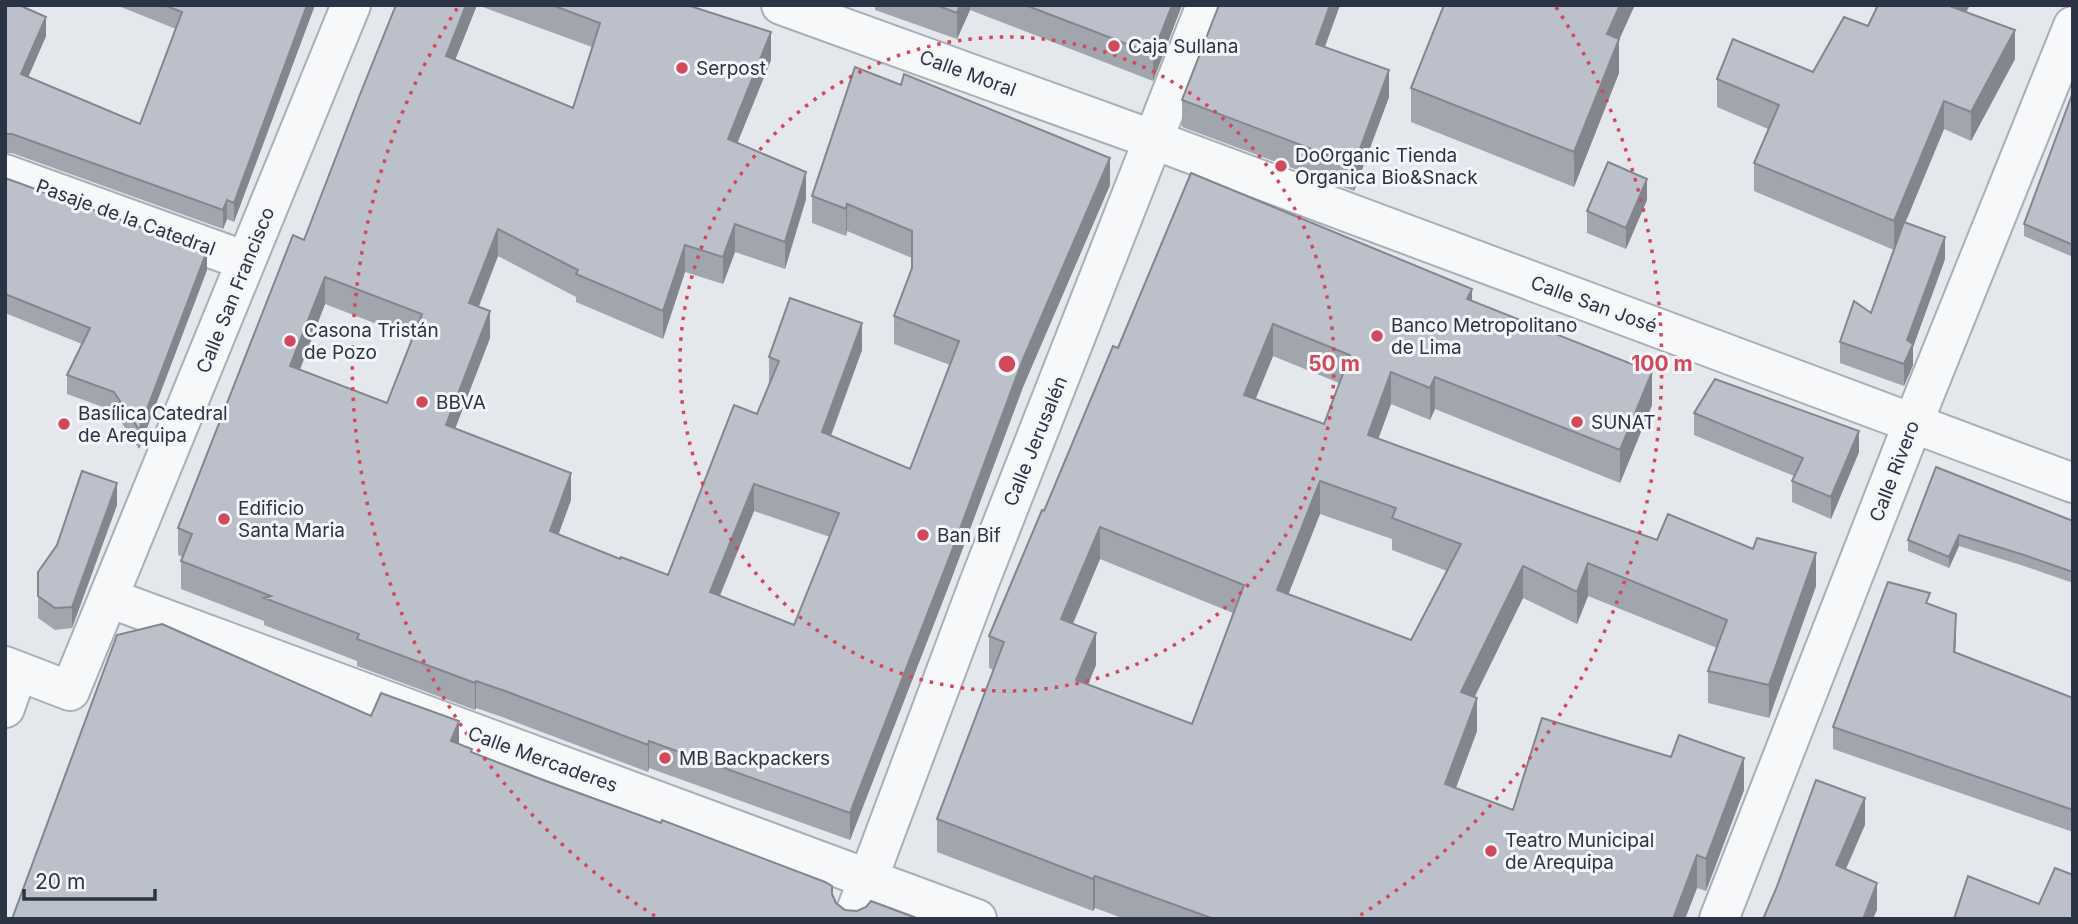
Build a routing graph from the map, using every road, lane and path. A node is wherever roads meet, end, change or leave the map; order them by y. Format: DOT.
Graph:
graph roads {
  1 [pos="351,5"];
  2 [pos="781,5"];
  3 [pos="1206,5"];
  4 [pos="2073,26"];
  5 [pos="1154,140"];
  6 [pos="5,174"];
  7 [pos="246,261"];
  8 [pos="1913,423"];
  9 [pos="2073,483"];
  10 [pos="108,598"];
  11 [pos="12,669"];
  12 [pos="5,708"];
  13 [pos="868,879"];
  14 [pos="853,919"];
  15 [pos="977,919"];
  16 [pos="1719,919"];
  1 -- 7 [label="street, Calle San Francisco"];
  2 -- 5 [label="street, Calle Moral"];
  3 -- 5 [label="street, Calle Jerusalén"];
  4 -- 8 [label="street, Calle Rivero"];
  5 -- 8 [label="street, Calle San José"];
  5 -- 13 [label="street, Calle Jerusalén"];
  6 -- 7 [label="street, Pasaje de la Catedral"];
  7 -- 10 [label="street, Calle San Francisco"];
  8 -- 9 [label="street, Calle San José"];
  8 -- 16 [label="street, Calle Rivero"];
  10 -- 11 [label="street, Calle San Francisco"];
  10 -- 13 [label="street, Calle Mercaderes"];
  11 -- 12 [label="street"];
  13 -- 14 [label="street, Calle Jerusalén"];
  13 -- 15 [label="street, Calle Mercaderes"];
}
